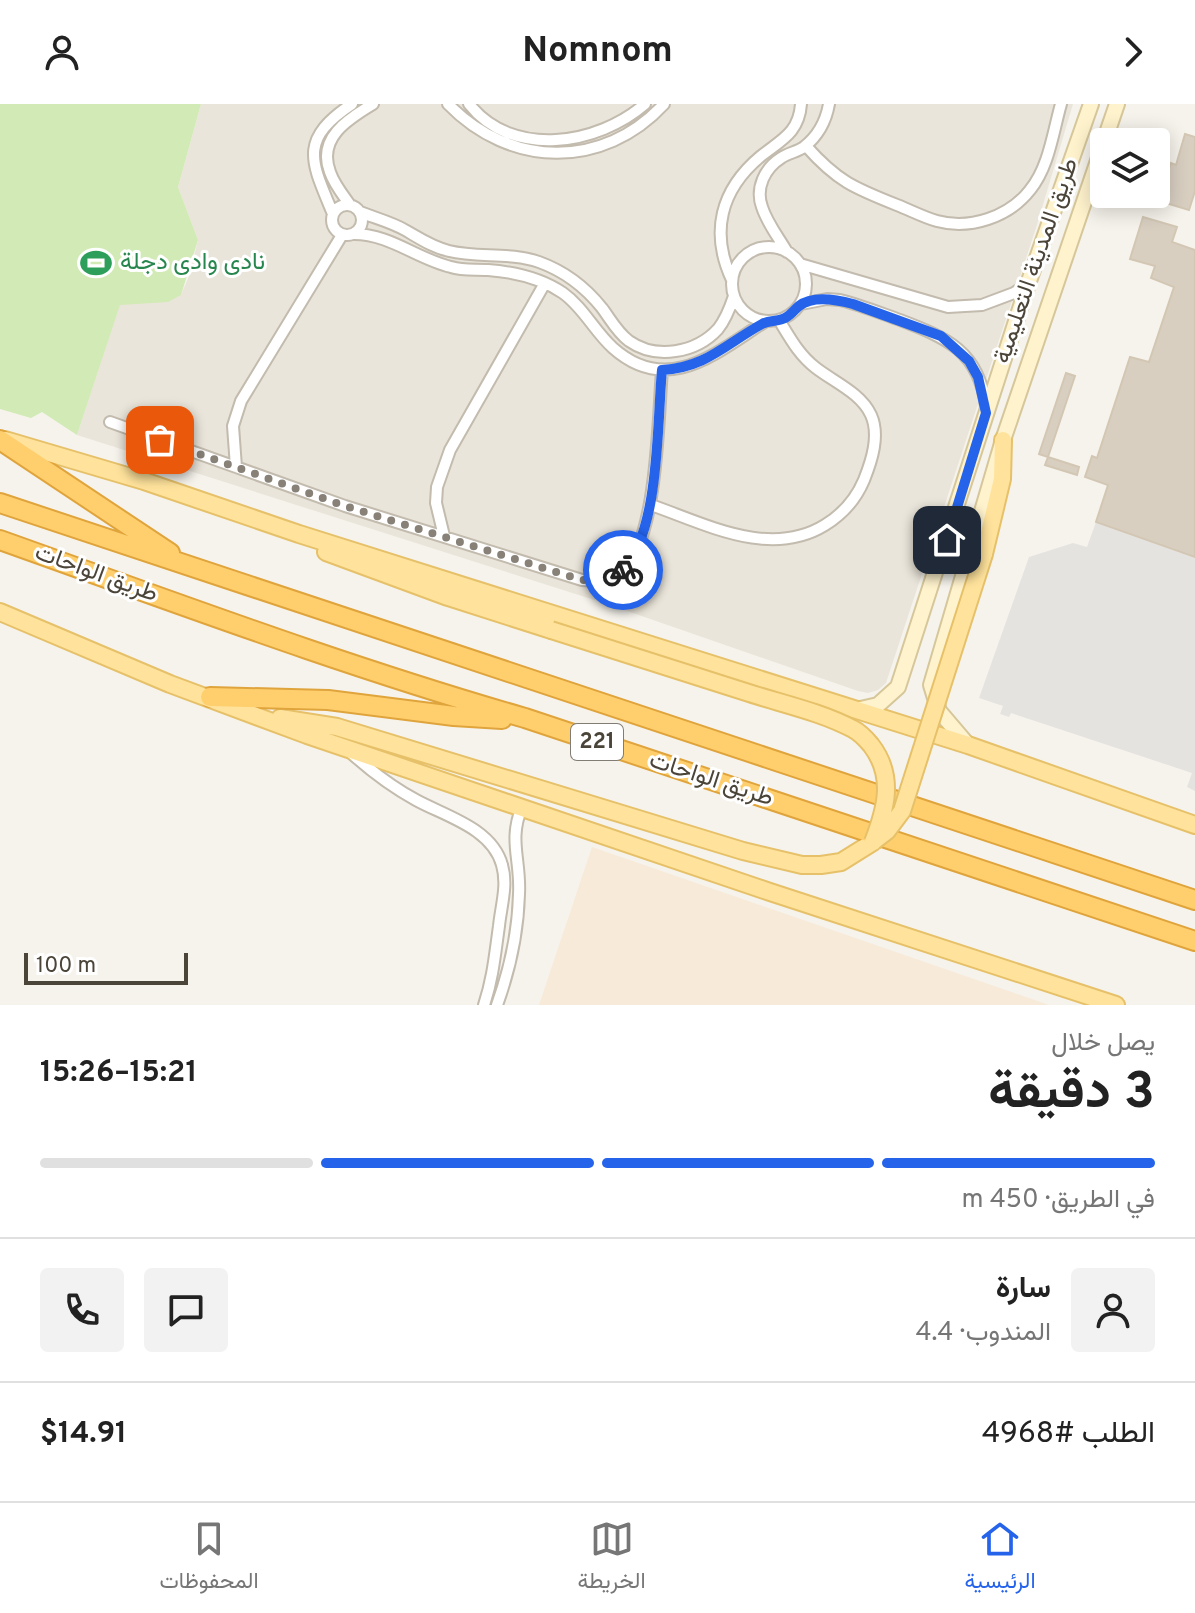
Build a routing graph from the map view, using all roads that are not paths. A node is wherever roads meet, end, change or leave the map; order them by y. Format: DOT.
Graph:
graph roads {
  1 [pos="352,104"];
  2 [pos="373,104"];
  3 [pos="448,104"];
  4 [pos="469,104"];
  5 [pos="645,104"];
  6 [pos="664,104"];
  7 [pos="801,104"];
  8 [pos="829,104"];
  9 [pos="1061,104"];
  10 [pos="1091,104"];
  11 [pos="1117,104"];
  12 [pos="627,118"];
  13 [pos="1109,128"];
  14 [pos="635,129"];
  15 [pos="806,146"];
  16 [pos="1090,183"];
  17 [pos="350,205"];
  18 [pos="360,212"];
  19 [pos="333,214"];
  20 [pos="348,234"];
  21 [pos="439,249"];
  22 [pos="787,252"];
  23 [pos="432,261"];
  24 [pos="800,264"];
  25 [pos="732,280"];
  26 [pos="545,283"];
  27 [pos="1028,284"];
  28 [pos="734,296"];
  29 [pos="801,304"];
  30 [pos="779,320"];
  31 [pos="766,321"];
  32 [pos="621,334"];
  33 [pos="611,346"];
  34 [pos="662,370"];
  35 [pos="986,413"];
  36 [pos="110,422"];
  37 [pos="0,439"];
  38 [pos="1003,440"];
  39 [pos="236,467"];
  40 [pos="0,503"];
  41 [pos="651,505"];
  42 [pos="957,510"];
  43 [pos="979,518"];
  44 [pos="299,534"];
  45 [pos="444,536"];
  46 [pos="0,540"];
  47 [pos="192,568"];
  48 [pos="0,612"];
  49 [pos="210,697"];
  50 [pos="852,710"];
  51 [pos="259,717"];
  52 [pos="525,718"];
  53 [pos="968,745"];
  54 [pos="343,747"];
  55 [pos="522,807"];
  56 [pos="1195,825"];
  57 [pos="873,842"];
  58 [pos="1195,900"];
  59 [pos="1195,941"];
  60 [pos="484,1005"];
  61 [pos="497,1005"];
  62 [pos="1116,1005"];
  1 -- 19 [label="street"];
  2 -- 17 [label="street"];
  3 -- 14 [label="street"];
  4 -- 12 [label="street"];
  5 -- 12 [label="street"];
  6 -- 14 [label="street"];
  7 -- 25 [label="street"];
  8 -- 15 [label="street"];
  9 -- 15 [label="street"];
  10 -- 27 [label="street, طريق المدينة التعليمية"];
  11 -- 13 [label="street, طريق المدينة التعليمية"];
  12 -- 14 [label="street"];
  15 -- 22 [label="street"];
  16 -- 38 [label="street, طريق المدينة التعليمية"];
  17 -- 18 [label="street"];
  17 -- 19 [label="street"];
  18 -- 20 [label="street"];
  18 -- 21 [label="street"];
  19 -- 20 [label="street"];
  20 -- 23 [label="street"];
  20 -- 39 [label="street"];
  21 -- 23 [label="street"];
  21 -- 32 [label="street"];
  22 -- 24 [label="street"];
  22 -- 25 [label="street"];
  23 -- 26 [label="street"];
  24 -- 27 [label="street"];
  24 -- 29 [label="street"];
  25 -- 28 [label="street"];
  26 -- 33 [label="street"];
  26 -- 45 [label="street"];
  27 -- 35 [label="street, طريق المدينة التعليمية"];
  28 -- 31 [label="street"];
  28 -- 32 [label="street"];
  29 -- 30 [label="street"];
  29 -- 35 [label="street"];
  30 -- 31 [label="street"];
  30 -- 41 [label="street"];
  31 -- 34 [label="street"];
  32 -- 33 [label="street"];
  33 -- 34 [label="street"];
  34 -- 41 [label="street"];
  35 -- 42 [label="street, طريق المدينة التعليمية"];
  36 -- 39 [label="street"];
  37 -- 44 [label="main road"];
  37 -- 47 [label="highway"];
  38 -- 43 [label="street, طريق المدينة التعليمية"];
  38 -- 57 [label="main road, bridge"];
  39 -- 45 [label="street"];
  40 -- 47 [label="highway, طريق الواحات / 221"];
  41 -- 45 [label="street"];
  42 -- 43 [label="street"];
  42 -- 50 [label="street, طريق المدينة التعليمية"];
  43 -- 53 [label="street, طريق المدينة التعليمية"];
  44 -- 50 [label="main road"];
  44 -- 57 [label="main road, bridge"];
  46 -- 52 [label="highway, طريق الواحات / 221"];
  47 -- 58 [label="highway, طريق الواحات / 221"];
  48 -- 49 [label="main road"];
  49 -- 51 [label="main road"];
  49 -- 52 [label="highway"];
  50 -- 53 [label="main road"];
  51 -- 54 [label="main road"];
  51 -- 57 [label="main road"];
  52 -- 59 [label="highway, طريق الواحات / 221"];
  53 -- 56 [label="main road"];
  54 -- 55 [label="main road"];
  54 -- 60 [label="street"];
  55 -- 61 [label="street"];
  55 -- 62 [label="main road"];
}
